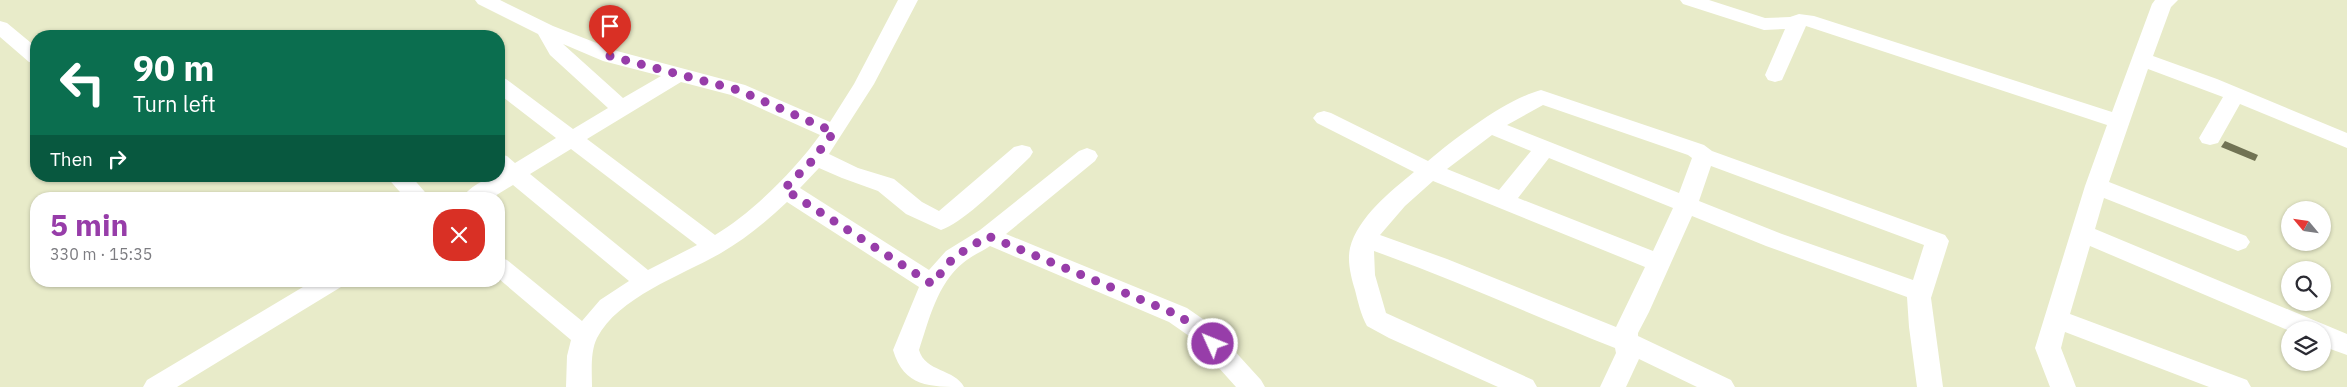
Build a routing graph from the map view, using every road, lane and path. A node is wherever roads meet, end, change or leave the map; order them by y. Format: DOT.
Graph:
graph roads {
  1 [pos="486,0"];
  2 [pos="908,0"];
  3 [pos="1690,0"];
  4 [pos="2163,1"];
  5 [pos="1799,20"];
  6 [pos="0,27"];
  7 [pos="546,30"];
  8 [pos="30,52"];
  9 [pos="2142,59"];
  10 [pos="680,74"];
  11 [pos="1774,75"];
  12 [pos="505,89"];
  13 [pos="2235,94"];
  14 [pos="622,109"];
  15 [pos="1324,118"];
  16 [pos="2118,122"];
  17 [pos="1490,126"];
  18 [pos="834,132"];
  19 [pos="2210,138"];
  20 [pos="571,139"];
  21 [pos="2347,141"];
  22 [pos="1544,148"];
  23 [pos="1022,152"];
  24 [pos="1087,156"];
  25 [pos="1704,156"];
  26 [pos="815,157"];
  27 [pos="507,167"];
  28 [pos="1432,172"];
  29 [pos="403,182"];
  30 [pos="491,182"];
  31 [pos="2096,186"];
  32 [pos="784,189"];
  33 [pos="413,192"];
  34 [pos="480,192"];
  35 [pos="1503,201"];
  36 [pos="1686,204"];
  37 [pos="2082,233"];
  38 [pos="988,236"];
  39 [pos="1366,239"];
  40 [pos="2238,242"];
  41 [pos="714,246"];
  42 [pos="1658,263"];
  43 [pos="505,271"];
  44 [pos="646,282"];
  45 [pos="932,284"];
  46 [pos="323,287"];
  47 [pos="1920,292"];
  48 [pos="2056,319"];
  49 [pos="2291,321"];
  50 [pos="584,337"];
  51 [pos="2331,339"];
  52 [pos="1627,342"];
  53 [pos="2347,345"];
  54 [pos="156,387"];
  55 [pos="579,387"];
  56 [pos="951,387"];
  57 [pos="1252,387"];
  58 [pos="1524,387"];
  59 [pos="1613,387"];
  60 [pos="1722,387"];
  61 [pos="1930,387"];
  62 [pos="2063,387"];
  63 [pos="2238,387"];
  1 -- 7 [label="street"];
  2 -- 18 [label="street"];
  3 -- 5 [label="street"];
  4 -- 9 [label="street"];
  5 -- 11 [label="street"];
  5 -- 16 [label="street"];
  6 -- 8 [label="street"];
  7 -- 10 [label="street"];
  7 -- 14 [label="street"];
  9 -- 13 [label="street"];
  9 -- 16 [label="street"];
  10 -- 14 [label="street"];
  10 -- 18 [label="street"];
  12 -- 20 [label="street"];
  13 -- 19 [label="street"];
  13 -- 21 [label="street"];
  14 -- 20 [label="street"];
  15 -- 28 [label="street"];
  16 -- 31 [label="street"];
  17 -- 22 [label="street"];
  17 -- 25 [label="street"];
  17 -- 28 [label="street"];
  18 -- 26 [label="street"];
  20 -- 27 [label="street"];
  20 -- 41 [label="street"];
  22 -- 35 [label="street"];
  22 -- 36 [label="street"];
  23 -- 26 [label="street"];
  24 -- 38 [label="street"];
  25 -- 36 [label="street"];
  25 -- 47 [label="street"];
  26 -- 32 [label="street"];
  27 -- 44 [label="street"];
  28 -- 35 [label="street"];
  28 -- 39 [label="street"];
  29 -- 33 [label="street"];
  30 -- 34 [label="street"];
  31 -- 37 [label="street"];
  31 -- 40 [label="street"];
  32 -- 41 [label="street"];
  32 -- 45 [label="street"];
  35 -- 42 [label="street"];
  36 -- 42 [label="street"];
  36 -- 47 [label="street"];
  37 -- 48 [label="street"];
  37 -- 49 [label="street"];
  38 -- 45 [label="street"];
  38 -- 57 [label="street"];
  39 -- 52 [label="street"];
  39 -- 58 [label="street"];
  41 -- 44 [label="street"];
  42 -- 52 [label="street"];
  43 -- 50 [label="street"];
  44 -- 50 [label="street"];
  45 -- 56 [label="street"];
  46 -- 54 [label="street"];
  47 -- 61 [label="street"];
  48 -- 62 [label="street"];
  48 -- 63 [label="street"];
  50 -- 55 [label="street"];
  51 -- 53 [label="street"];
  52 -- 59 [label="street"];
  52 -- 60 [label="street"];
}
